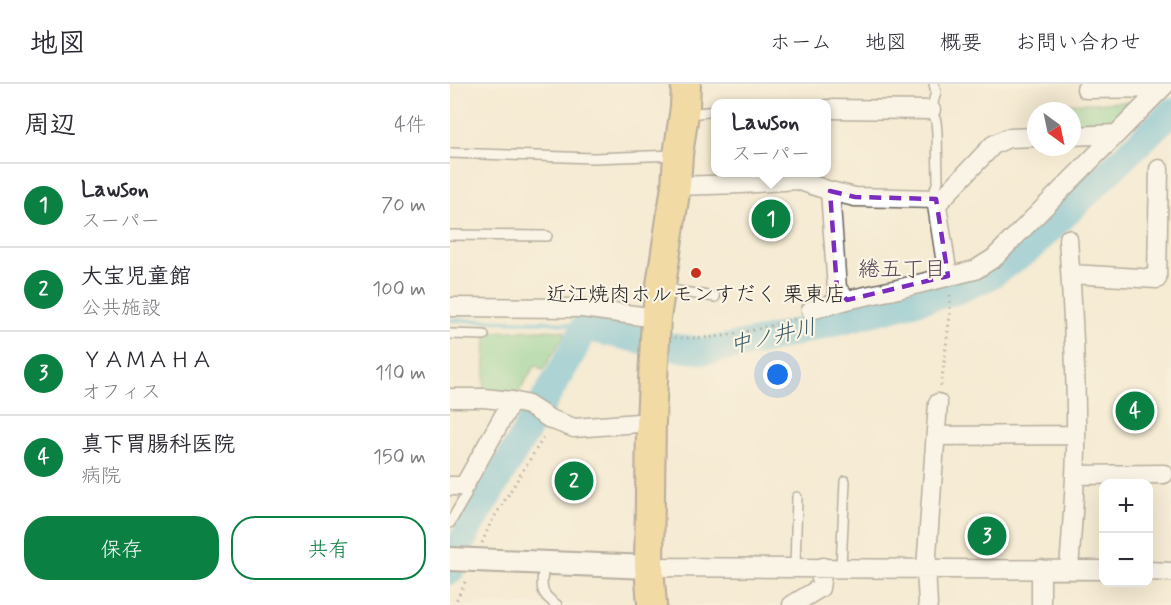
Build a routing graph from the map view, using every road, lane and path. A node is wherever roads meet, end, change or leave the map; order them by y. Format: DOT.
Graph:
graph roads {
  1 [pos="686,84"];
  2 [pos="934,84"];
  3 [pos="1164,86"];
  4 [pos="1086,89"];
  5 [pos="831,109"];
  6 [pos="931,110"];
  7 [pos="711,112"];
  8 [pos="684,115"];
  9 [pos="1117,134"];
  10 [pos="1081,135"];
  11 [pos="1027,137"];
  12 [pos="450,153"];
  13 [pos="678,155"];
  14 [pos="1159,169"];
  15 [pos="675,186"];
  16 [pos="830,191"];
  17 [pos="937,201"];
  18 [pos="450,236"];
  19 [pos="547,236"];
  20 [pos="1068,239"];
  21 [pos="1071,274"];
  22 [pos="949,280"];
  23 [pos="661,284"];
  24 [pos="715,297"];
  25 [pos="847,300"];
  26 [pos="450,307"];
  27 [pos="812,310"];
  28 [pos="450,334"];
  29 [pos="484,335"];
  30 [pos="655,336"];
  31 [pos="450,398"];
  32 [pos="520,403"];
  33 [pos="939,403"];
  34 [pos="552,420"];
  35 [pos="651,422"];
  36 [pos="936,435"];
  37 [pos="1076,435"];
  38 [pos="1164,474"];
  39 [pos="1075,475"];
  40 [pos="844,481"];
  41 [pos="457,486"];
  42 [pos="796,497"];
  43 [pos="450,523"];
  44 [pos="467,561"];
  45 [pos="544,563"];
  46 [pos="649,567"];
  47 [pos="795,567"];
  48 [pos="823,567"];
  49 [pos="841,567"];
  50 [pos="926,568"];
  51 [pos="1041,569"];
  52 [pos="1070,569"];
  53 [pos="1099,570"];
  54 [pos="1153,571"];
  55 [pos="1171,572"];
  56 [pos="454,605"];
  57 [pos="557,605"];
  58 [pos="652,605"];
  59 [pos="792,605"];
  60 [pos="928,605"];
  61 [pos="1041,605"];
  1 -- 8 [label="main road"];
  2 -- 6 [label="lane"];
  3 -- 4 [label="street"];
  3 -- 9 [label="street"];
  5 -- 6 [label="street"];
  6 -- 17 [label="lane"];
  7 -- 8 [label="lane"];
  8 -- 13 [label="main road"];
  9 -- 10 [label="street"];
  9 -- 22 [label="street"];
  11 -- 17 [label="street"];
  12 -- 13 [label="lane"];
  13 -- 15 [label="main road"];
  14 -- 21 [label="street"];
  15 -- 16 [label="street"];
  15 -- 23 [label="main road"];
  16 -- 17 [label="street"];
  16 -- 25 [label="street"];
  17 -- 22 [label="street"];
  18 -- 19 [label="lane"];
  20 -- 21 [label="street"];
  21 -- 37 [label="street"];
  22 -- 25 [label="street"];
  22 -- 33 [label="path"];
  23 -- 24 [label="lane"];
  23 -- 30 [label="main road"];
  25 -- 27 [label="street"];
  26 -- 30 [label="street"];
  27 -- 30 [label="path"];
  28 -- 29 [label="lane"];
  30 -- 35 [label="main road"];
  31 -- 32 [label="street"];
  32 -- 34 [label="street"];
  32 -- 41 [label="street"];
  33 -- 36 [label="street"];
  34 -- 35 [label="street"];
  34 -- 44 [label="path"];
  35 -- 46 [label="main road"];
  36 -- 37 [label="street"];
  36 -- 50 [label="street"];
  37 -- 39 [label="street"];
  38 -- 39 [label="street"];
  39 -- 52 [label="street"];
  40 -- 49 [label="lane"];
  41 -- 43 [label="lane"];
  42 -- 47 [label="lane"];
  44 -- 45 [label="street"];
  44 -- 56 [label="path"];
  45 -- 46 [label="street"];
  45 -- 57 [label="lane"];
  46 -- 47 [label="street"];
  46 -- 58 [label="main road"];
  47 -- 48 [label="street"];
  48 -- 49 [label="street"];
  48 -- 59 [label="street"];
  49 -- 50 [label="street"];
  50 -- 51 [label="street"];
  50 -- 60 [label="street"];
  51 -- 52 [label="street"];
  51 -- 61 [label="street"];
  52 -- 53 [label="street"];
  54 -- 55 [label="street"];
}
